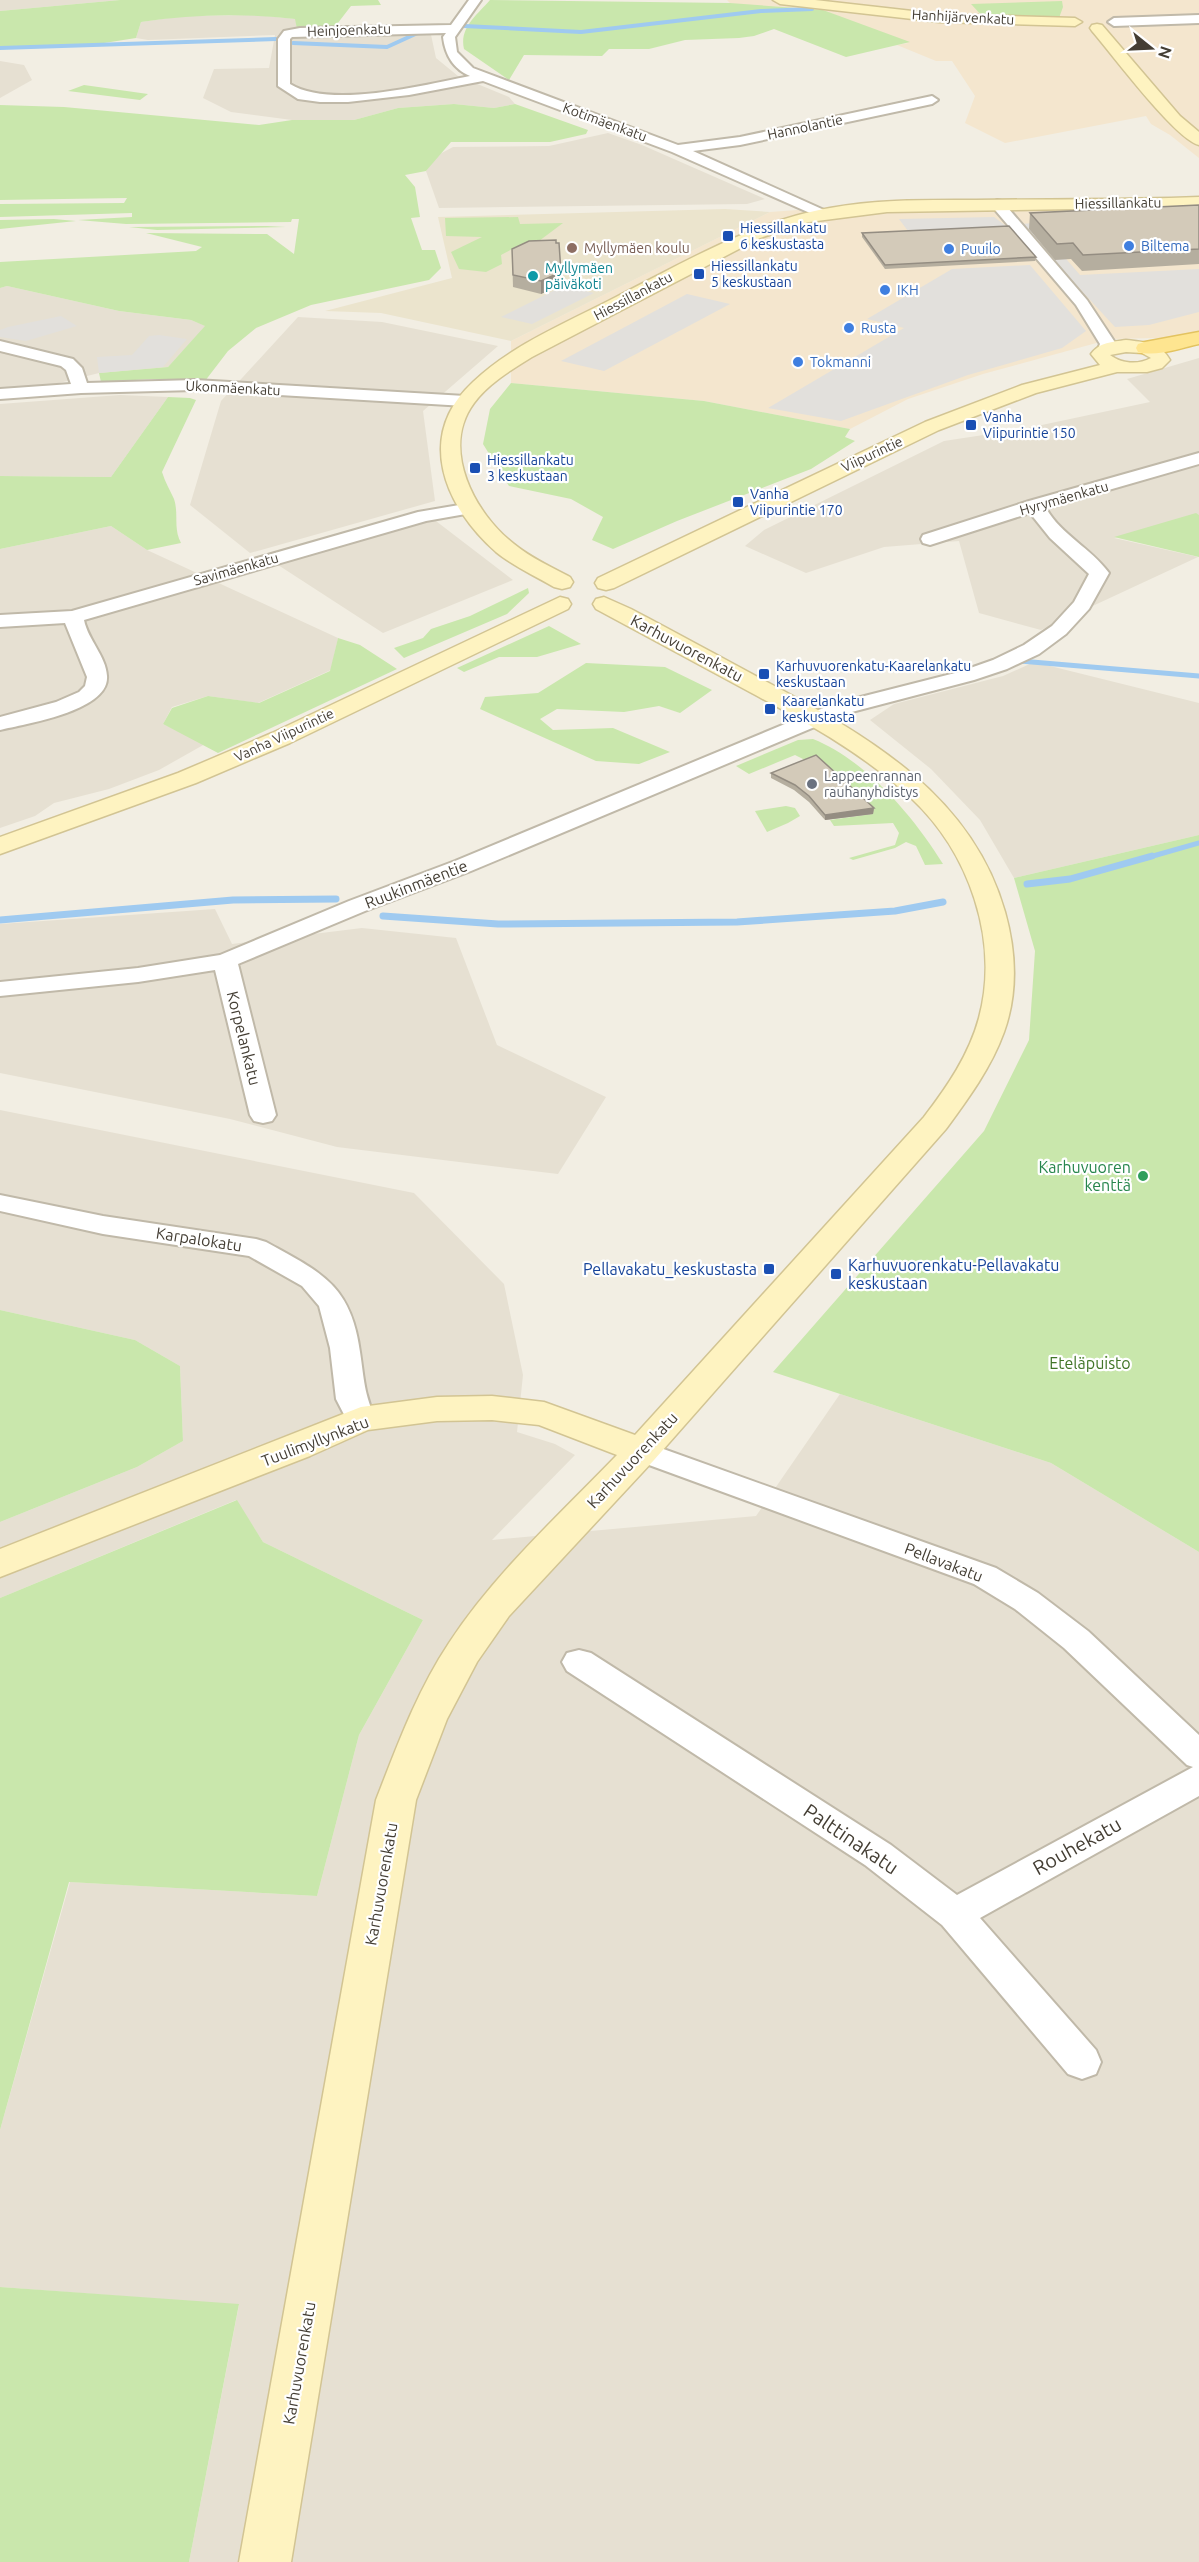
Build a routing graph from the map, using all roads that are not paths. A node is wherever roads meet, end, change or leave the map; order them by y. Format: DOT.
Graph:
graph roads {
  1 [pos="475,0"];
  2 [pos="780,0"];
  3 [pos="1199,19"];
  4 [pos="1075,21"];
  5 [pos="1114,22"];
  6 [pos="1098,28"];
  7 [pos="453,29"];
  8 [pos="482,77"];
  9 [pos="932,100"];
  10 [pos="1199,140"];
  11 [pos="677,149"];
  12 [pos="1197,202"];
  13 [pos="997,204"];
  14 [pos="819,213"];
  15 [pos="1082,303"];
  16 [pos="1199,338"];
  17 [pos="1199,345"];
  18 [pos="0,346"];
  19 [pos="1148,350"];
  20 [pos="1103,352"];
  21 [pos="1119,366"];
  22 [pos="1046,384"];
  23 [pos="81,388"];
  24 [pos="0,394"];
  25 [pos="465,401"];
  26 [pos="1199,459"];
  27 [pos="1035,505"];
  28 [pos="471,508"];
  29 [pos="930,539"];
  30 [pos="561,593"];
  31 [pos="605,593"];
  32 [pos="73,617"];
  33 [pos="0,621"];
  34 [pos="817,718"];
  35 [pos="0,724"];
  36 [pos="0,846"];
  37 [pos="225,961"];
  38 [pos="0,989"];
  39 [pos="263,1115"];
  40 [pos="0,1203"];
  41 [pos="361,1419"];
  42 [pos="641,1451"];
  43 [pos="0,1564"];
  44 [pos="579,1662"];
  45 [pos="1199,1756"];
  46 [pos="1199,1779"];
  47 [pos="956,1914"];
  48 [pos="1082,2062"];
  49 [pos="265,2562"];
  1 -- 7 [label="street"];
  2 -- 4 [label="street, Hanhijärvenkatu"];
  3 -- 5 [label="street"];
  4 -- 5 [label="street"];
  4 -- 6 [label="street"];
  5 -- 6 [label="street"];
  6 -- 10 [label="street"];
  7 -- 8 [label="street, Kotimäenkatu"];
  7 -- 8 [label="street, Heinjoenkatu"];
  8 -- 11 [label="street, Kotimäenkatu"];
  9 -- 11 [label="street, Hannolantie"];
  11 -- 14 [label="street, Kotimäenkatu"];
  12 -- 13 [label="street, Hiessillankatu"];
  13 -- 14 [label="street, Hiessillankatu"];
  13 -- 15 [label="street"];
  14 -- 25 [label="street, Hiessillankatu"];
  15 -- 19 [label="street"];
  15 -- 20 [label="street"];
  16 -- 19 [label="main road"];
  17 -- 19 [label="main road"];
  18 -- 23 [label="street"];
  19 -- 20 [label="street"];
  19 -- 21 [label="street, Viipurintie"];
  20 -- 21 [label="street"];
  20 -- 22 [label="street, Viipurintie"];
  21 -- 22 [label="street, Viipurintie"];
  22 -- 31 [label="street, Viipurintie"];
  23 -- 24 [label="street, Ukonmäenkatu"];
  23 -- 25 [label="street, Ukonmäenkatu"];
  25 -- 28 [label="street, Hiessillankatu"];
  26 -- 27 [label="street, Hyrymäenkatu"];
  27 -- 29 [label="street, Hyrymäenkatu"];
  27 -- 34 [label="street, Ruukinmäentie"];
  28 -- 30 [label="street, Hiessillankatu"];
  28 -- 32 [label="street, Savimäenkatu"];
  30 -- 31 [label="street"];
  30 -- 36 [label="street, Vanha Viipurintie"];
  31 -- 34 [label="street, Karhuvuorenkatu"];
  32 -- 33 [label="street, Savimäenkatu"];
  32 -- 35 [label="street"];
  34 -- 37 [label="street, Ruukinmäentie"];
  34 -- 42 [label="street, Karhuvuorenkatu"];
  37 -- 38 [label="street, Ruukinmäentie"];
  37 -- 39 [label="street, Korpelankatu"];
  40 -- 41 [label="street, Karpalokatu"];
  41 -- 42 [label="street, Tuulimyllynkatu"];
  41 -- 43 [label="street, Tuulimyllynkatu"];
  42 -- 45 [label="street, Pellavakatu"];
  42 -- 49 [label="street, Karhuvuorenkatu"];
  44 -- 47 [label="street, Palttinakatu"];
  46 -- 47 [label="street, Rouhekatu"];
  47 -- 48 [label="street, Palttinakatu"];
}
